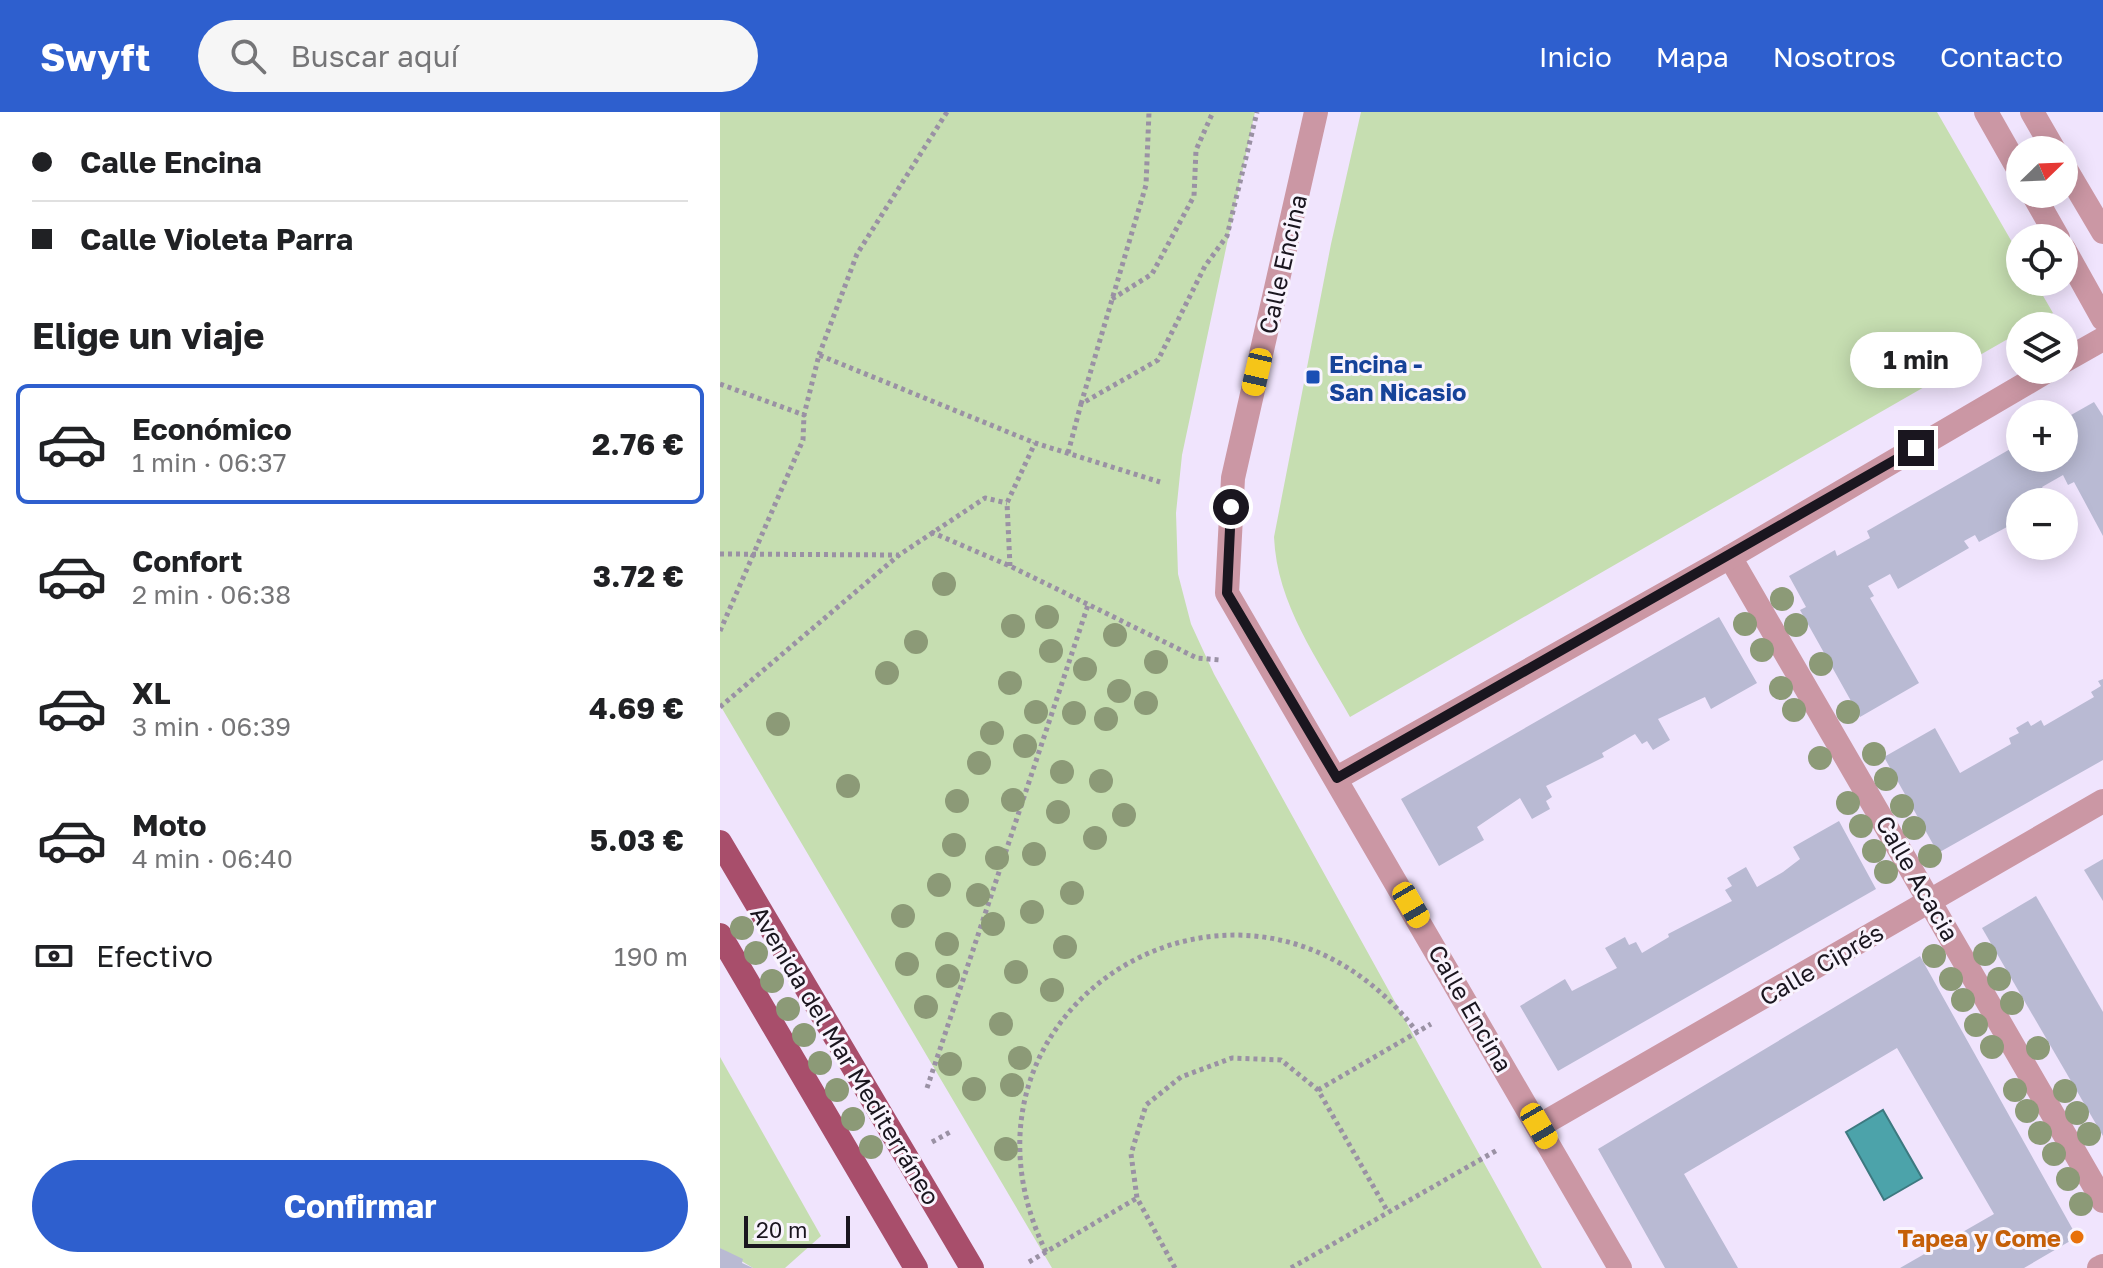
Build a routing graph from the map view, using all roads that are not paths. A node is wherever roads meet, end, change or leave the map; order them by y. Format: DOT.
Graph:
graph roads {
  1 [pos="1316,112"];
  2 [pos="1986,112"];
  3 [pos="2032,112"];
  4 [pos="2046,136"];
  5 [pos="2006,147"];
  6 [pos="2078,190"];
  7 [pos="2103,232"];
  8 [pos="2078,274"];
  9 [pos="2103,319"];
  10 [pos="2103,339"];
  11 [pos="2078,353"];
  12 [pos="2025,384"];
  13 [pos="1730,557"];
  14 [pos="1337,778"];
  15 [pos="2103,801"];
  16 [pos="720,842"];
  17 [pos="1931,901"];
  18 [pos="720,935"];
  19 [pos="1539,1126"];
  20 [pos="2103,1201"];
  21 [pos="910,1266"];
  22 [pos="972,1268"];
  23 [pos="1620,1268"];
  1 -- 14 [label="street, Calle Encina"];
  2 -- 5 [label="street"];
  3 -- 4 [label="street"];
  6 -- 7 [label="street"];
  8 -- 9 [label="street"];
  10 -- 11 [label="street"];
  12 -- 13 [label="street"];
  13 -- 14 [label="street"];
  13 -- 17 [label="street, Calle Acacia"];
  14 -- 19 [label="street, Calle Encina"];
  15 -- 17 [label="street, Calle Ciprés"];
  16 -- 22 [label="main road, Avenida del Mar Mediterráneo"];
  17 -- 19 [label="street, Calle Ciprés"];
  17 -- 20 [label="street, Calle Acacia"];
  18 -- 21 [label="main road, Avenida del Mar Mediterráneo"];
  19 -- 23 [label="street, Calle Encina"];
}
